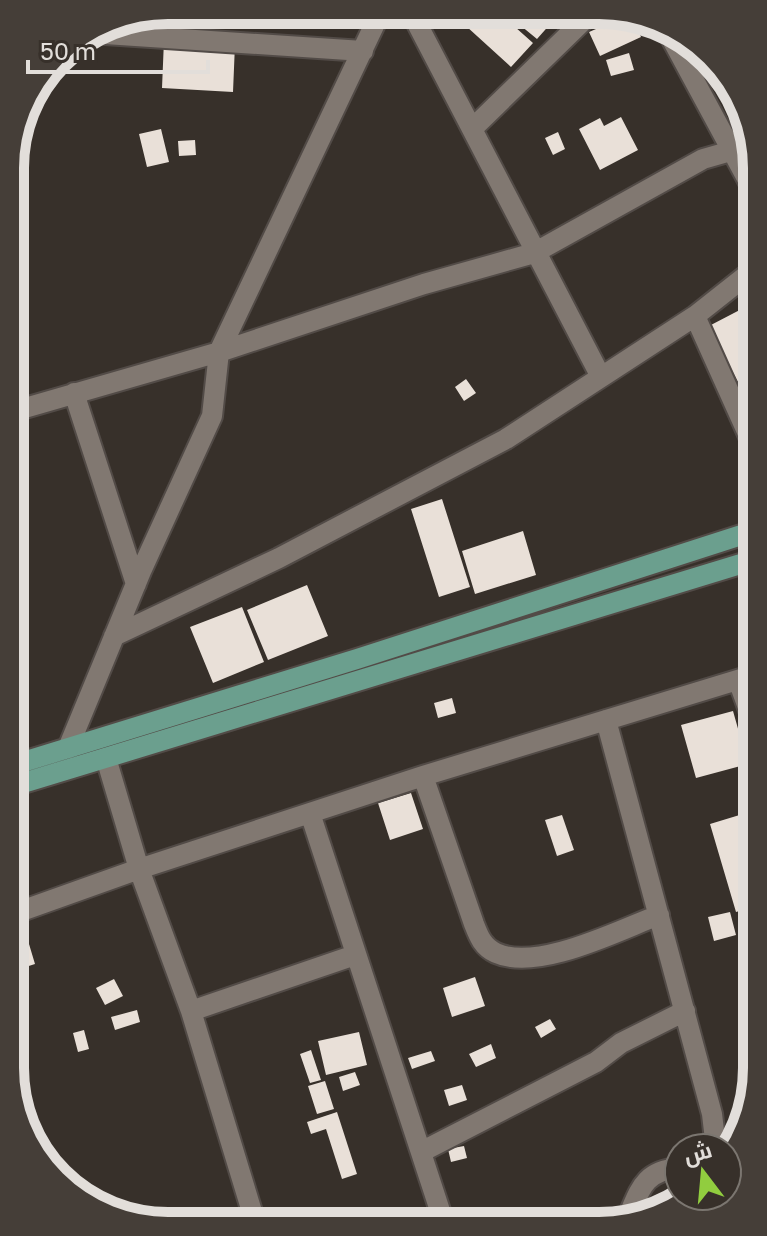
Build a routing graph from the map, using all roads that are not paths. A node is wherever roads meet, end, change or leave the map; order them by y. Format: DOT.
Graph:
graph roads {
  1 [pos="375,24"];
  2 [pos="417,24"];
  3 [pos="580,24"];
  4 [pos="114,35"];
  5 [pos="675,46"];
  6 [pos="363,51"];
  7 [pos="473,128"];
  8 [pos="731,151"];
  9 [pos="742,152"];
  10 [pos="743,172"];
  11 [pos="534,253"];
  12 [pos="743,278"];
  13 [pos="695,316"];
  14 [pos="219,352"];
  15 [pos="601,377"];
  16 [pos="74,393"];
  17 [pos="24,408"];
  18 [pos="743,423"];
  19 [pos="743,534"];
  20 [pos="743,563"];
  21 [pos="136,584"];
  22 [pos="114,636"];
  23 [pos="743,678"];
  24 [pos="606,720"];
  25 [pos="68,748"];
  26 [pos="106,758"];
  27 [pos="24,762"];
  28 [pos="423,776"];
  29 [pos="24,783"];
  30 [pos="310,813"];
  31 [pos="139,869"];
  32 [pos="24,910"];
  33 [pos="659,915"];
  34 [pos="355,955"];
  35 [pos="191,1011"];
  36 [pos="685,1011"];
  37 [pos="714,1132"];
  38 [pos="421,1152"];
  39 [pos="663,1171"];
  40 [pos="632,1208"];
  41 [pos="252,1212"];
  42 [pos="440,1212"];
  1 -- 6 [label="street"];
  2 -- 7 [label="street"];
  3 -- 7 [label="street"];
  4 -- 6 [label="street"];
  5 -- 8 [label="street"];
  6 -- 14 [label="street"];
  7 -- 11 [label="street"];
  8 -- 9 [label="street"];
  8 -- 10 [label="street"];
  8 -- 11 [label="street"];
  11 -- 14 [label="street"];
  11 -- 15 [label="street"];
  12 -- 13 [label="street"];
  13 -- 15 [label="street"];
  13 -- 18 [label="street"];
  14 -- 16 [label="street"];
  14 -- 21 [label="street"];
  15 -- 22 [label="street"];
  16 -- 17 [label="street"];
  16 -- 21 [label="street"];
  19 -- 25 [label="main road"];
  20 -- 26 [label="main road"];
  21 -- 22 [label="street"];
  22 -- 25 [label="street"];
  23 -- 24 [label="street"];
  24 -- 28 [label="street"];
  24 -- 33 [label="street"];
  25 -- 27 [label="main road"];
  26 -- 29 [label="main road"];
  26 -- 31 [label="street"];
  28 -- 30 [label="street"];
  28 -- 33 [label="street"];
  30 -- 31 [label="street"];
  30 -- 34 [label="street"];
  31 -- 32 [label="street"];
  31 -- 35 [label="street"];
  33 -- 36 [label="street"];
  34 -- 35 [label="street"];
  34 -- 38 [label="street"];
  35 -- 41 [label="street"];
  36 -- 37 [label="street"];
  36 -- 38 [label="street"];
  38 -- 42 [label="street"];
  39 -- 40 [label="street"];
}
